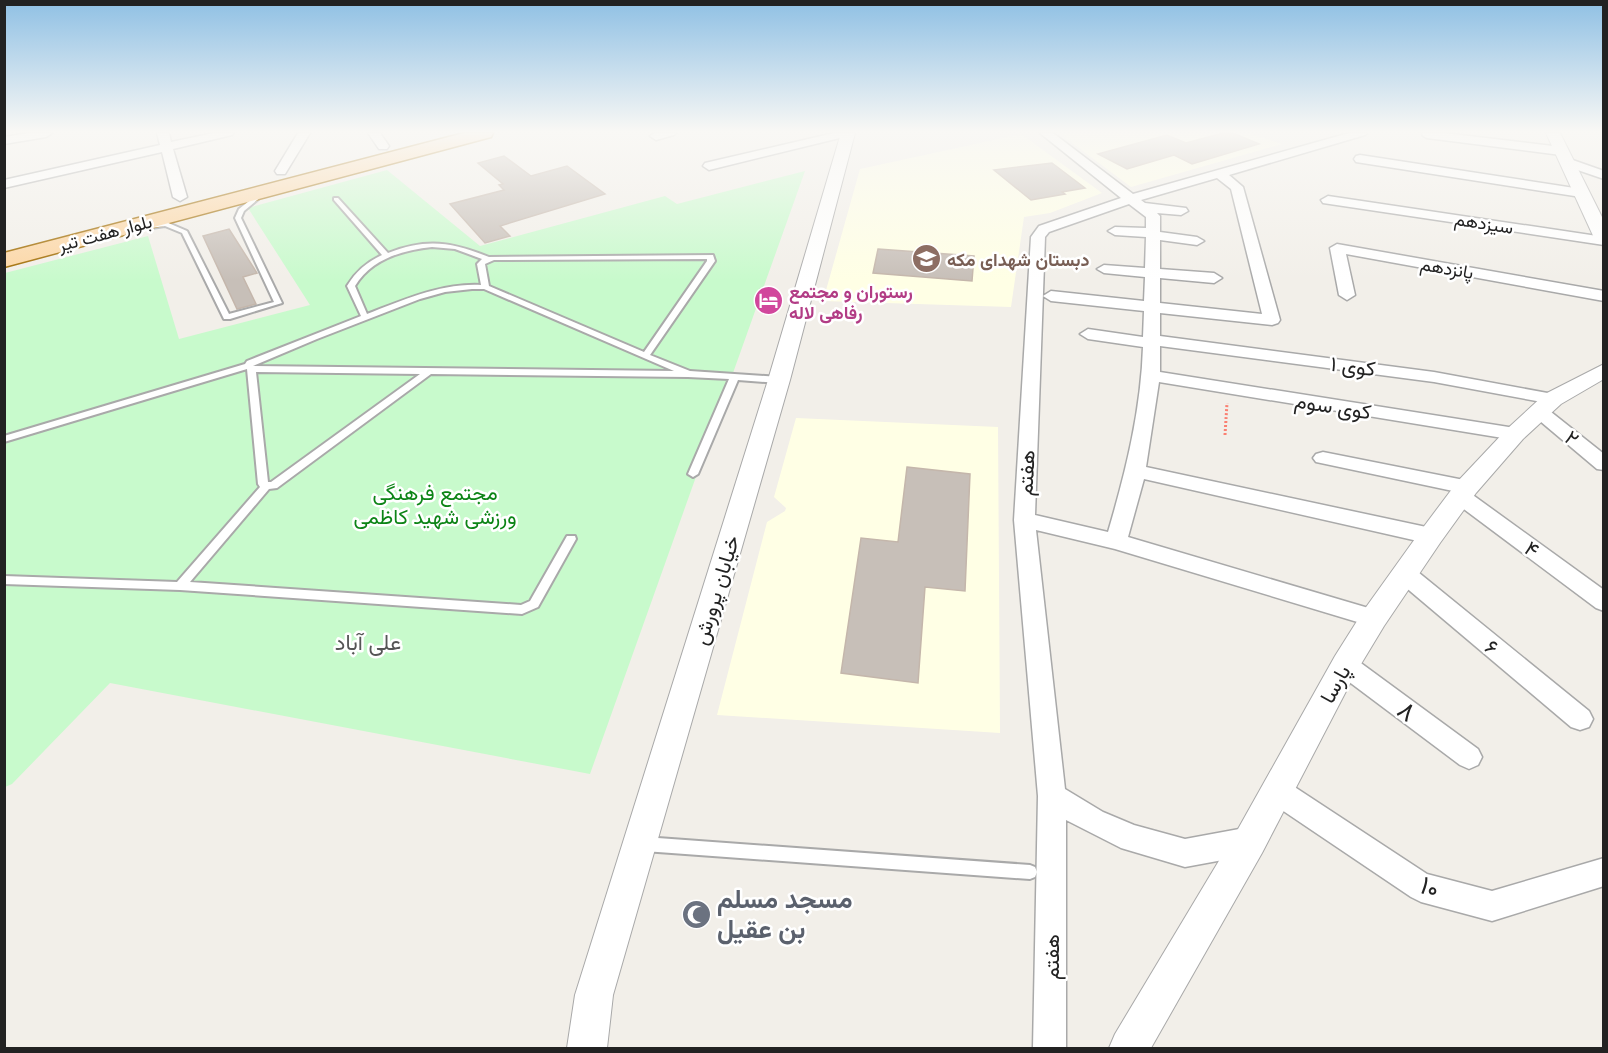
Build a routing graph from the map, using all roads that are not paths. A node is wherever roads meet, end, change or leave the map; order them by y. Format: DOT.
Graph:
graph roads {
  1 [pos="176,182"];
  2 [pos="236,182"];
  3 [pos="294,182"];
  4 [pos="834,182"];
  5 [pos="1109,182"];
  6 [pos="1196,182"];
  7 [pos="1231,182"];
  8 [pos="1510,182"];
  9 [pos="1576,182"];
  10 [pos="268,190"];
  11 [pos="1581,193"];
  12 [pos="180,196"];
  13 [pos="336,199"];
  14 [pos="1328,200"];
  15 [pos="1136,203"];
  16 [pos="1181,211"];
  17 [pos="119,229"];
  18 [pos="1115,231"];
  19 [pos="1153,234"];
  20 [pos="1197,241"];
  21 [pos="1604,241"];
  22 [pos="4,242"];
  23 [pos="387,256"];
  24 [pos="487,259"];
  25 [pos="4,260"];
  26 [pos="1104,269"];
  27 [pos="1152,272"];
  28 [pos="1214,278"];
  29 [pos="485,287"];
  30 [pos="1347,295"];
  31 [pos="1051,296"];
  32 [pos="1604,296"];
  33 [pos="1152,306"];
  34 [pos="365,316"];
  35 [pos="1088,334"];
  36 [pos="1152,342"];
  37 [pos="645,356"];
  38 [pos="250,367"];
  39 [pos="1604,370"];
  40 [pos="429,371"];
  41 [pos="688,374"];
  42 [pos="1151,376"];
  43 [pos="734,378"];
  44 [pos="779,380"];
  45 [pos="1546,406"];
  46 [pos="1515,434"];
  47 [pos="4,439"];
  48 [pos="1323,458"];
  49 [pos="1604,464"];
  50 [pos="1136,471"];
  51 [pos="693,474"];
  52 [pos="266,486"];
  53 [pos="1464,492"];
  54 [pos="1024,520"];
  55 [pos="1431,536"];
  56 [pos="571,539"];
  57 [pos="1116,541"];
  58 [pos="1405,574"];
  59 [pos="4,580"];
  60 [pos="180,586"];
  61 [pos="1604,602"];
  62 [pos="1374,618"];
  63 [pos="1345,665"];
  64 [pos="1580,719"];
  65 [pos="1469,757"];
  66 [pos="1277,791"];
  67 [pos="1052,796"];
  68 [pos="1250,841"];
  69 [pos="639,843"];
  70 [pos="1030,872"];
  71 [pos="1604,872"];
  72 [pos="587,1048"];
  73 [pos="593,1048"];
  74 [pos="1050,1048"];
  75 [pos="1128,1048"];
  1 -- 12 [label="street"];
  2 -- 12 [label="main road, بلوار هفت تیر"];
  3 -- 10 [label="main road, بلوار هفت تیر"];
  4 -- 44 [label="street, خیابان پرورش"];
  5 -- 15 [label="street"];
  6 -- 15 [label="street, هفتم"];
  7 -- 33 [label="street"];
  8 -- 11 [label="street"];
  9 -- 11 [label="street"];
  10 -- 17 [label="main road, بلوار هفت تیر"];
  10 -- 17 [label="lane"];
  11 -- 21 [label="street"];
  12 -- 22 [label="main road, بلوار هفت تیر"];
  13 -- 23 [label="lane"];
  14 -- 21 [label="street, سیزدهم"];
  15 -- 16 [label="street"];
  15 -- 19 [label="street"];
  15 -- 54 [label="street, هفتم"];
  17 -- 25 [label="main road, بلوار هفت تیر"];
  18 -- 19 [label="street"];
  19 -- 20 [label="street"];
  19 -- 27 [label="street"];
  23 -- 24 [label="lane"];
  23 -- 34 [label="lane"];
  24 -- 29 [label="lane"];
  24 -- 37 [label="lane"];
  26 -- 27 [label="street"];
  27 -- 28 [label="street"];
  27 -- 33 [label="street"];
  29 -- 34 [label="lane"];
  29 -- 37 [label="lane"];
  30 -- 32 [label="street, پانزدهم"];
  31 -- 33 [label="street"];
  33 -- 36 [label="street"];
  34 -- 38 [label="lane"];
  35 -- 36 [label="street, کوی ۱"];
  36 -- 42 [label="street"];
  36 -- 45 [label="street, کوی ۱"];
  37 -- 41 [label="lane"];
  38 -- 40 [label="lane"];
  38 -- 47 [label="lane"];
  38 -- 52 [label="lane"];
  39 -- 45 [label="street, پارسا"];
  40 -- 41 [label="lane"];
  40 -- 52 [label="lane"];
  41 -- 43 [label="lane"];
  42 -- 46 [label="street, کوی سوم"];
  42 -- 50 [label="street"];
  43 -- 44 [label="lane"];
  43 -- 51 [label="lane"];
  44 -- 69 [label="street, خیابان پرورش"];
  45 -- 46 [label="street, پارسا"];
  45 -- 49 [label="street, ۲"];
  46 -- 53 [label="street, پارسا"];
  48 -- 53 [label="street"];
  50 -- 55 [label="street"];
  50 -- 57 [label="street"];
  52 -- 60 [label="lane"];
  53 -- 55 [label="street, پارسا"];
  53 -- 61 [label="street, ۴"];
  54 -- 57 [label="street"];
  54 -- 67 [label="street, هفتم"];
  55 -- 58 [label="street, پارسا"];
  56 -- 60 [label="lane"];
  57 -- 62 [label="street"];
  58 -- 62 [label="street, پارسا"];
  58 -- 64 [label="street, ۶"];
  59 -- 60 [label="lane"];
  62 -- 63 [label="street, پارسا"];
  63 -- 65 [label="street, ۸"];
  63 -- 66 [label="street, پارسا"];
  66 -- 68 [label="street, پارسا"];
  66 -- 71 [label="street, ۱۰"];
  67 -- 68 [label="street"];
  67 -- 74 [label="street, هفتم"];
  68 -- 75 [label="street, پارسا"];
  69 -- 70 [label="lane"];
  69 -- 72 [label="street, خیابان پرورش"];
  72 -- 73 [label="lane"];
}
